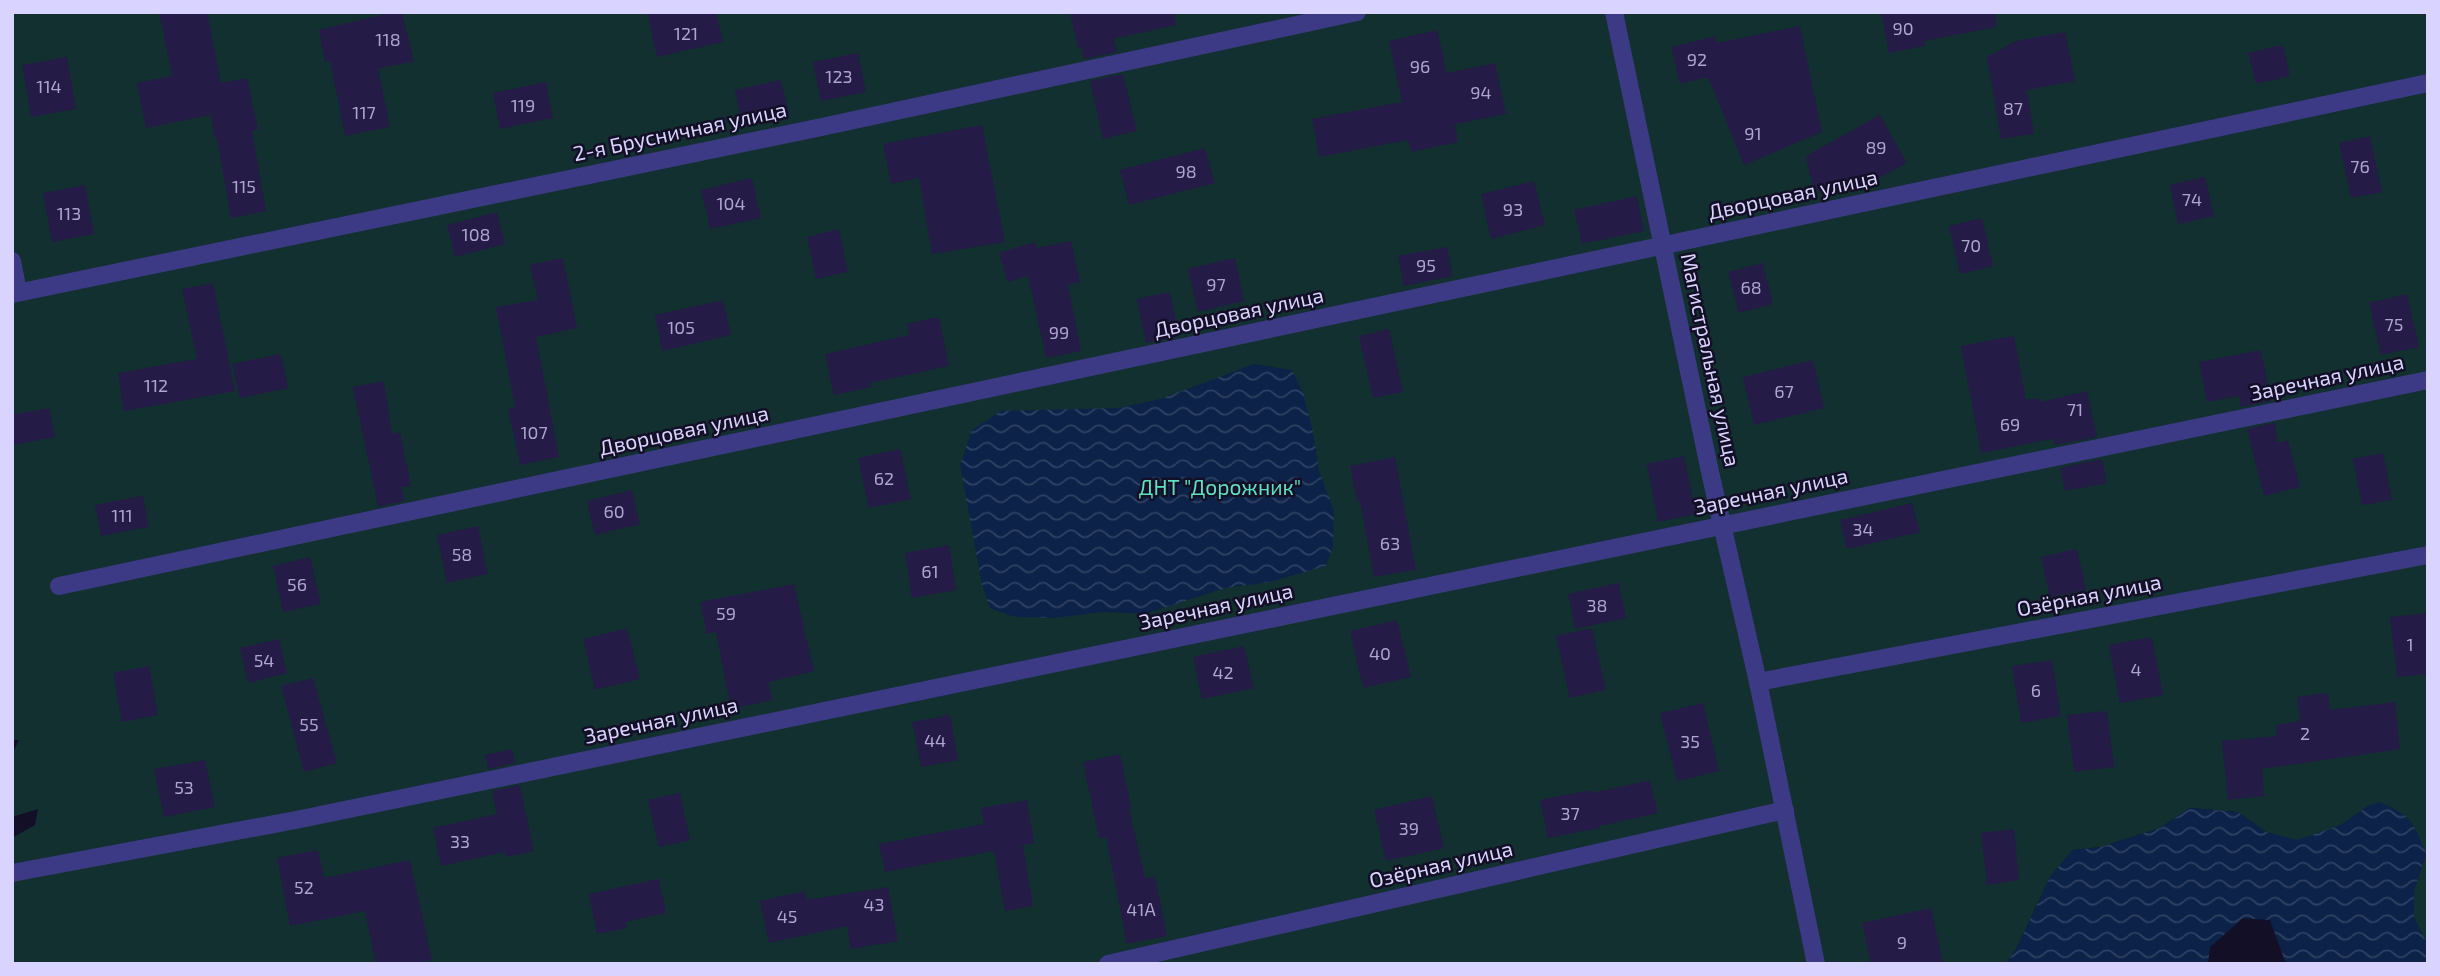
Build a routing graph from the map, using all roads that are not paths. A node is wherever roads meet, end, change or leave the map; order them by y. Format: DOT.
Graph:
graph roads {
  1 [pos="1357,12"];
  2 [pos="1614,12"];
  3 [pos="2428,83"];
  4 [pos="1663,247"];
  5 [pos="12,261"];
  6 [pos="15,293"];
  7 [pos="2428,380"];
  8 [pos="1723,525"];
  9 [pos="2428,555"];
  10 [pos="59,586"];
  11 [pos="1758,682"];
  12 [pos="1785,810"];
  13 [pos="12,873"];
  14 [pos="1108,964"];
  15 [pos="1816,964"];
  1 -- 6 [label="street, 2-я Брусничная улица"];
  2 -- 4 [label="street, Магистральная улица"];
  3 -- 4 [label="street, Дворцовая улица"];
  4 -- 8 [label="street, Магистральная улица"];
  4 -- 10 [label="street, Дворцовая улица"];
  5 -- 6 [label="street"];
  7 -- 8 [label="street, Заречная улица"];
  8 -- 11 [label="street, Магистральная улица"];
  8 -- 13 [label="street, Заречная улица"];
  9 -- 11 [label="street, Озёрная улица"];
  11 -- 12 [label="street, Магистральная улица"];
  12 -- 14 [label="street, Озёрная улица"];
  12 -- 15 [label="street, Магистральная улица"];
}
